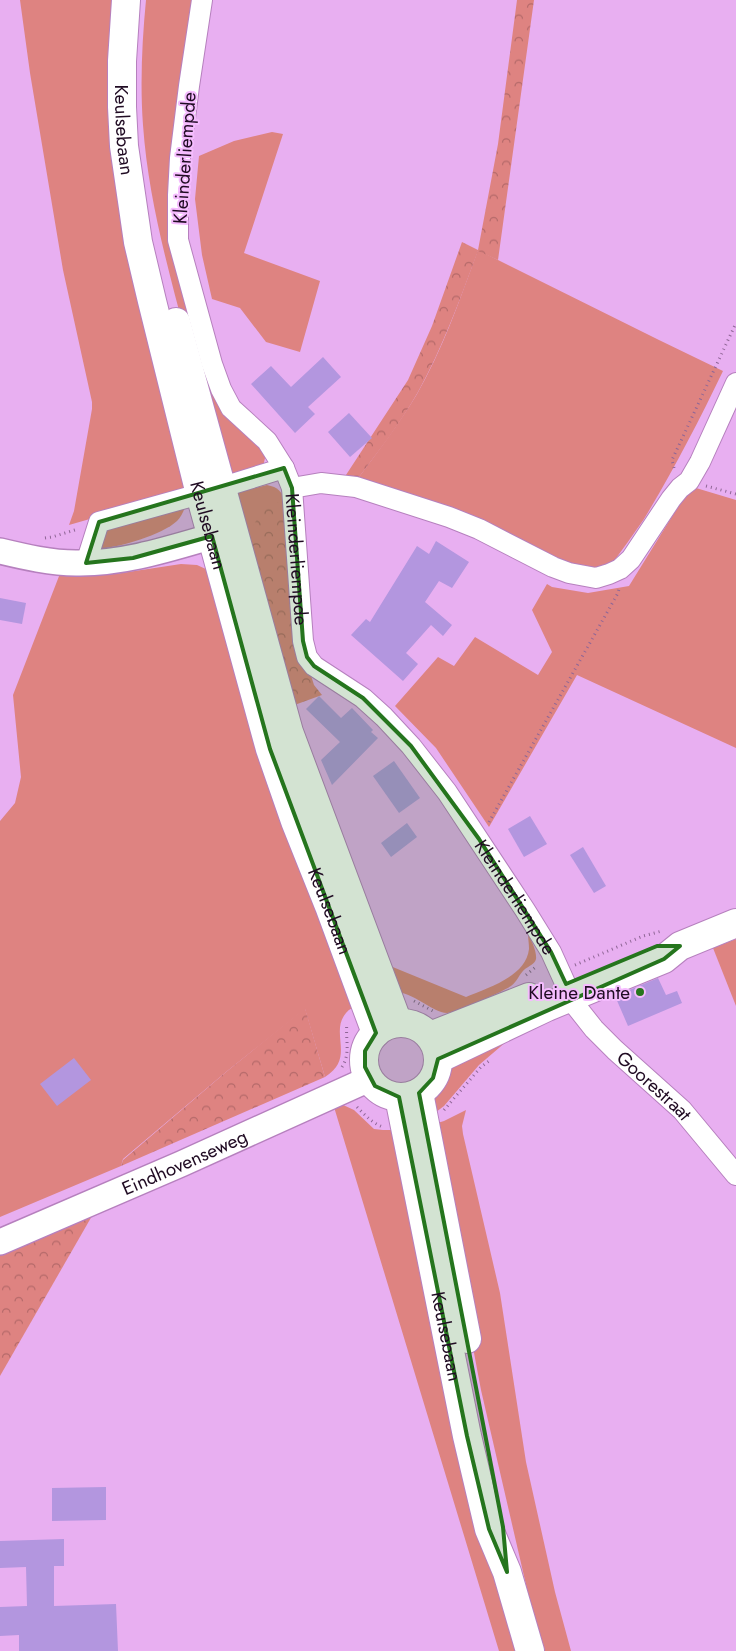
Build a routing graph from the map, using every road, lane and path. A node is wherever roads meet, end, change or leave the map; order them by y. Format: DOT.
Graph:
graph roads {
  1 [pos="126,0"];
  2 [pos="141,0"];
  3 [pos="202,0"];
  4 [pos="736,323"];
  5 [pos="736,383"];
  6 [pos="284,468"];
  7 [pos="684,484"];
  8 [pos="292,488"];
  9 [pos="211,491"];
  10 [pos="736,494"];
  11 [pos="99,522"];
  12 [pos="223,533"];
  13 [pos="44,538"];
  14 [pos="0,551"];
  15 [pos="86,563"];
  16 [pos="620,569"];
  17 [pos="479,839"];
  18 [pos="736,924"];
  19 [pos="569,991"];
  20 [pos="387,1028"];
  21 [pos="434,1048"];
  22 [pos="369,1079"];
  23 [pos="339,1092"];
  24 [pos="409,1095"];
  25 [pos="404,1124"];
  26 [pos="736,1174"];
  27 [pos="0,1242"];
  28 [pos="507,1572"];
  29 [pos="530,1651"];
  1 -- 9 [label="main road, Keulsebaan"];
  2 -- 9 [label="main road, Keulsebaan"];
  3 -- 6 [label="street, Kleinderliempde"];
  4 -- 7 [label="path"];
  5 -- 7 [label="street, Kleinderliempde"];
  6 -- 8 [label="street, Kleinderliempde"];
  6 -- 9 [label="street"];
  7 -- 10 [label="path"];
  7 -- 16 [label="street, Kleinderliempde"];
  8 -- 16 [label="street, Kleinderliempde"];
  8 -- 17 [label="street, Kleinderliempde"];
  9 -- 11 [label="street"];
  9 -- 12 [label="main road, Keulsebaan"];
  11 -- 13 [label="path"];
  11 -- 15 [label="street"];
  12 -- 15 [label="street"];
  12 -- 20 [label="main road, Keulsebaan"];
  14 -- 15 [label="street"];
  16 -- 17 [label="path"];
  17 -- 19 [label="street, Kleinderliempde"];
  18 -- 19 [label="main road"];
  19 -- 21 [label="main road"];
  19 -- 26 [label="street, Goorestraat"];
  20 -- 21 [label="main road"];
  20 -- 22 [label="main road"];
  21 -- 24 [label="main road"];
  22 -- 23 [label="street, Eindhovenseweg"];
  22 -- 24 [label="main road"];
  23 -- 25 [label="path"];
  23 -- 27 [label="street, Eindhovenseweg"];
  24 -- 25 [label="main road, Keulsebaan"];
  24 -- 28 [label="main road, Keulsebaan"];
  25 -- 28 [label="main road, Keulsebaan"];
  28 -- 29 [label="main road, Keulsebaan"];
}
